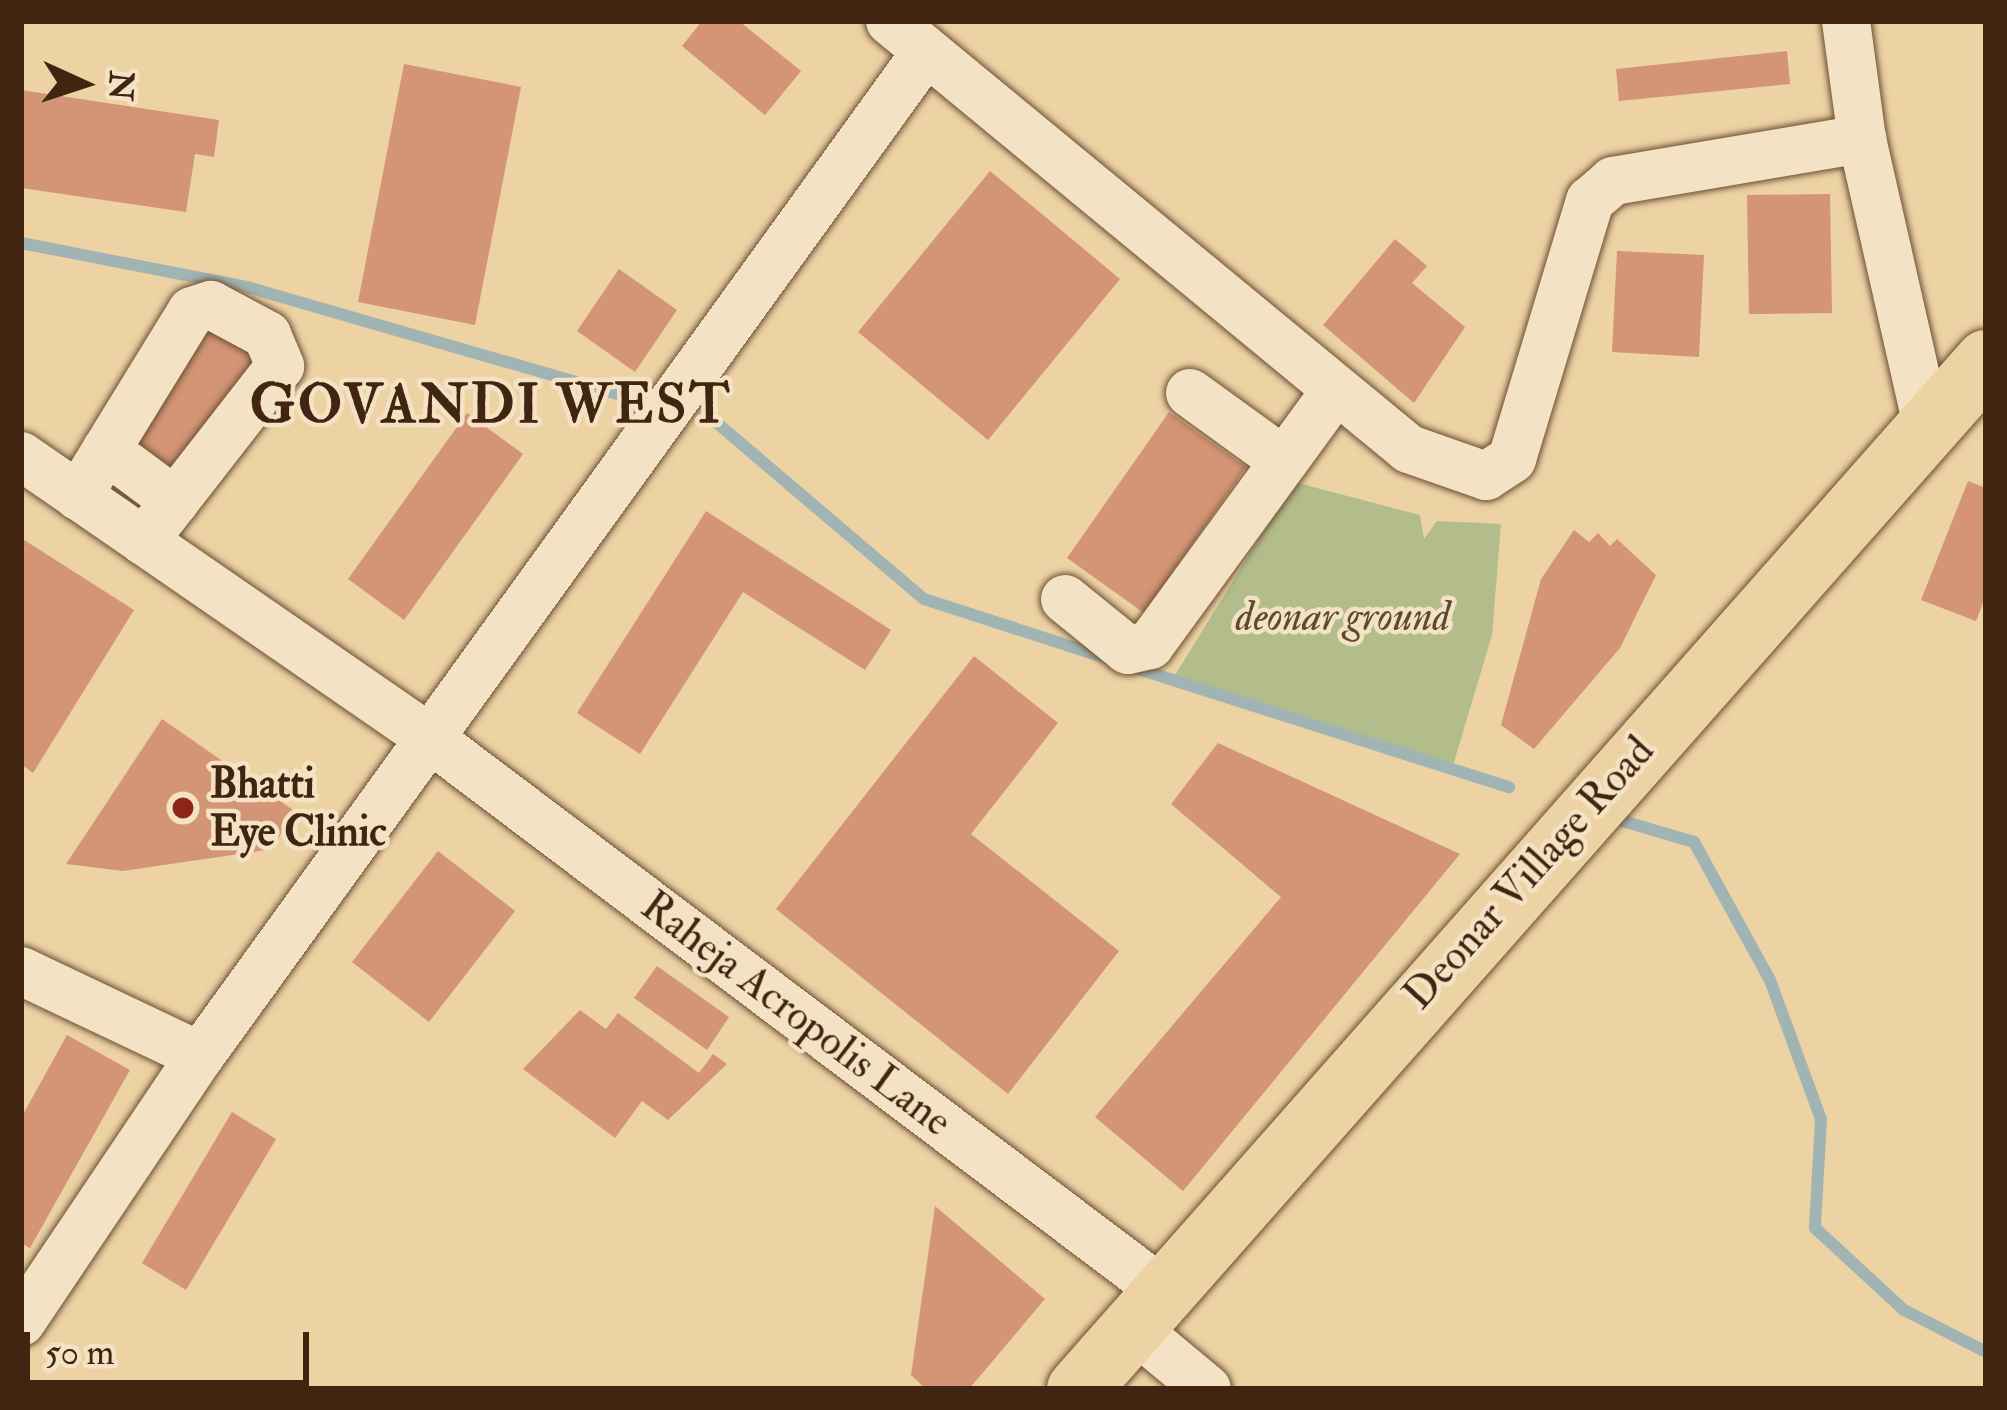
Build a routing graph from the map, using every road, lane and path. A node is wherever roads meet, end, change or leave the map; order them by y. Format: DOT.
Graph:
graph roads {
  1 [pos="890,21"];
  2 [pos="1846,21"];
  3 [pos="923,56"];
  4 [pos="1862,139"];
  5 [pos="1986,361"];
  6 [pos="1336,390"];
  7 [pos="1190,393"];
  8 [pos="1927,425"];
  9 [pos="106,450"];
  10 [pos="21,456"];
  11 [pos="1284,461"];
  12 [pos="78,496"];
  13 [pos="175,501"];
  14 [pos="144,541"];
  15 [pos="1065,599"];
  16 [pos="432,740"];
  17 [pos="21,971"];
  18 [pos="200,1056"];
  19 [pos="1145,1307"];
  20 [pos="21,1322"];
  21 [pos="1078,1389"];
  22 [pos="1207,1389"];
  1 -- 3 [label="street"];
  2 -- 4 [label="street"];
  3 -- 6 [label="street"];
  3 -- 16 [label="street"];
  4 -- 6 [label="street"];
  4 -- 8 [label="street"];
  5 -- 8 [label="main road, Deonar Village Road"];
  6 -- 11 [label="street"];
  7 -- 11 [label="street"];
  8 -- 19 [label="main road, Deonar Village Road"];
  9 -- 12 [label="street"];
  9 -- 13 [label="street"];
  9 -- 13 [label="street"];
  10 -- 12 [label="street, Raheja Acropolis Lane"];
  11 -- 15 [label="street"];
  12 -- 14 [label="street, Raheja Acropolis Lane"];
  13 -- 14 [label="street"];
  14 -- 16 [label="street, Raheja Acropolis Lane"];
  16 -- 18 [label="street"];
  16 -- 19 [label="street, Raheja Acropolis Lane"];
  17 -- 18 [label="street"];
  18 -- 20 [label="street"];
  19 -- 21 [label="main road, Deonar Village Road"];
  19 -- 22 [label="street, Raheja Acropolis Lane"];
}
